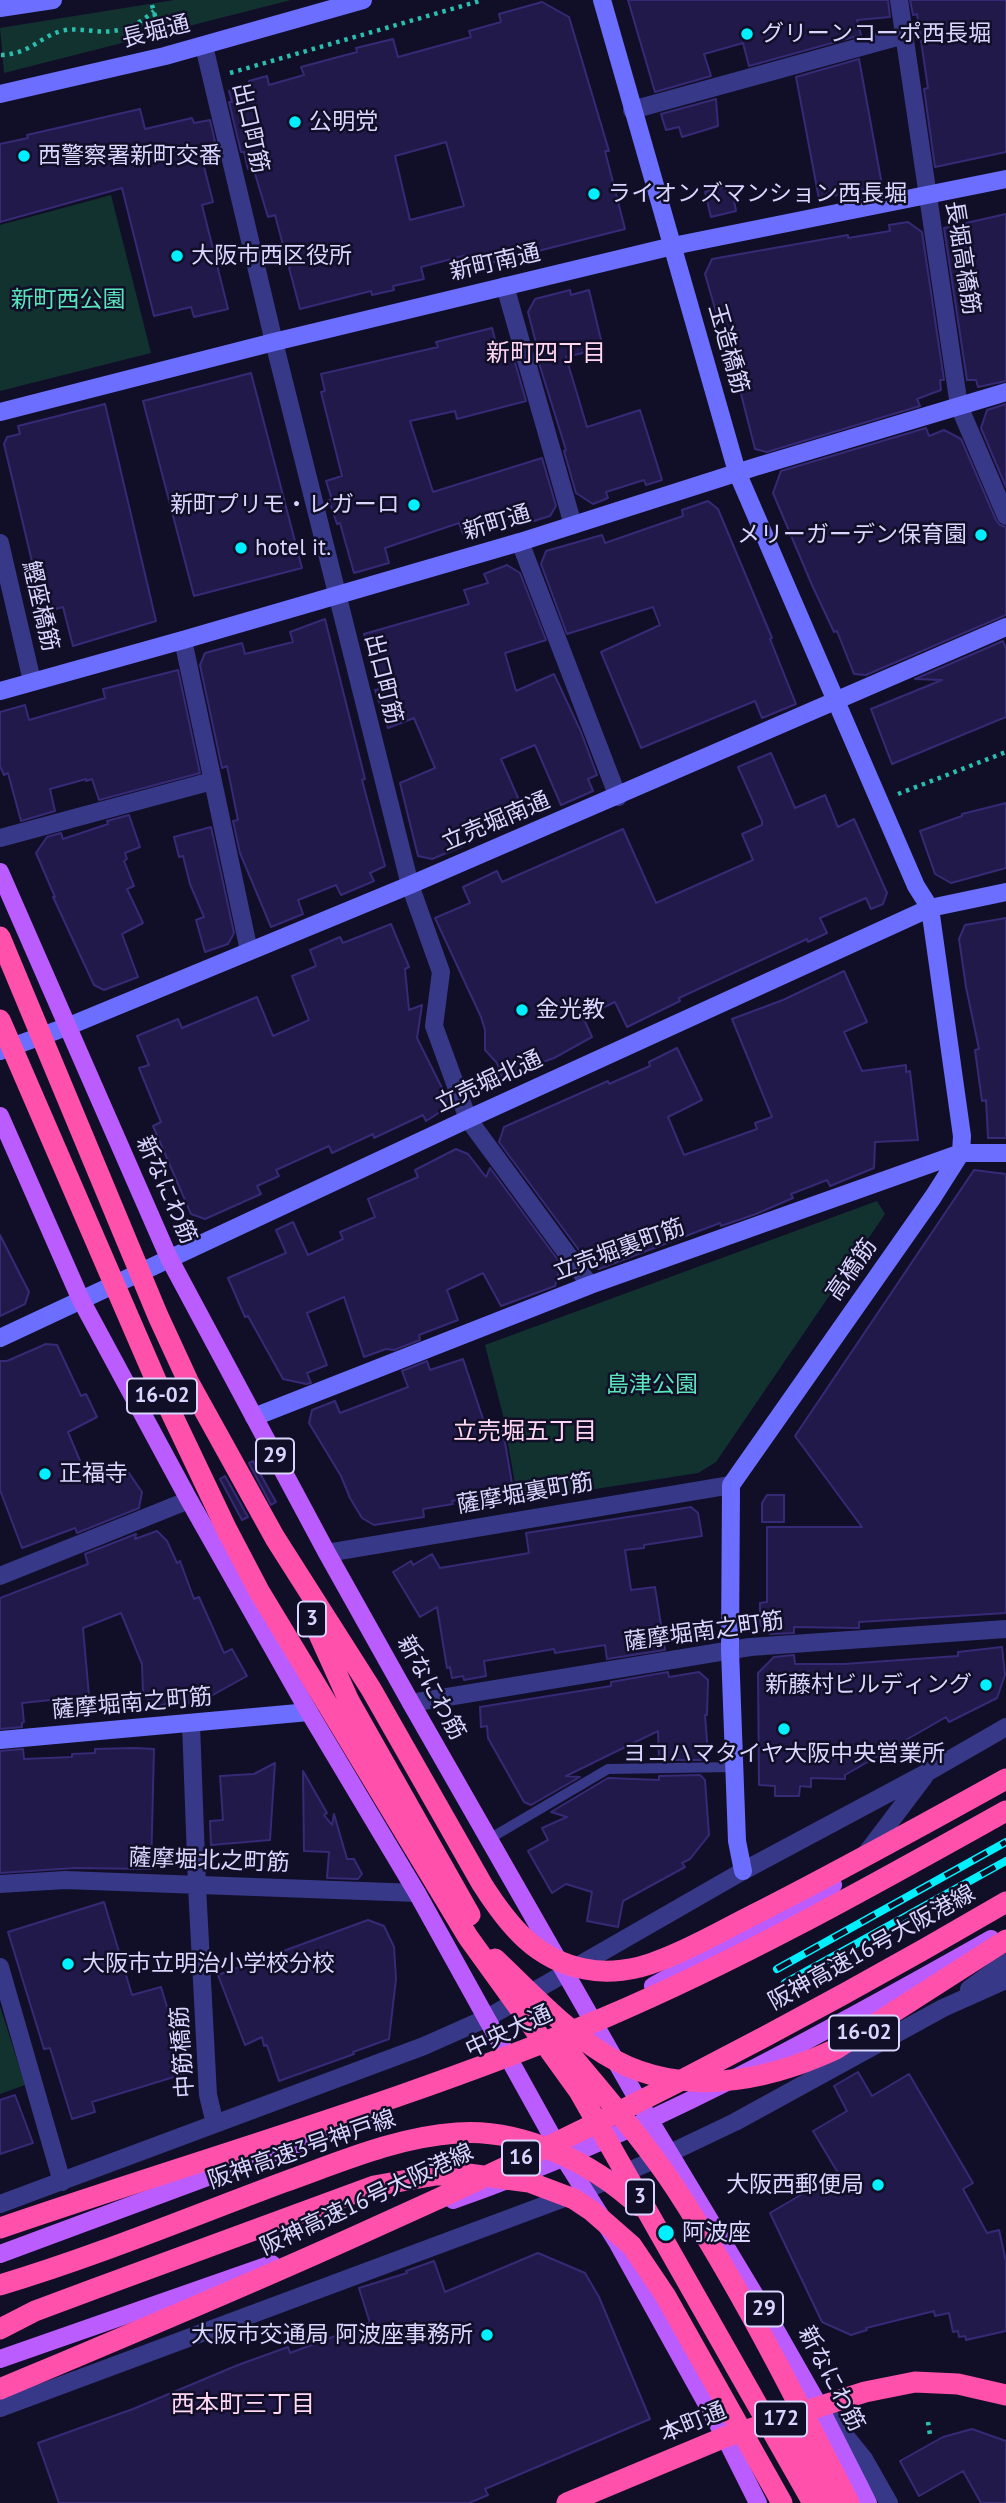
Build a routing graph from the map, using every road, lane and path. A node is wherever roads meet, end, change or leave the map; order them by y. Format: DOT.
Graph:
graph roads {
  1 [pos="53,0"];
  2 [pos="363,0"];
  3 [pos="482,0"];
  4 [pos="602,0"];
  5 [pos="899,0"];
  6 [pos="0,8"];
  7 [pos="160,34"];
  8 [pos="904,35"];
  9 [pos="204,46"];
  10 [pos="1,55"];
  11 [pos="229,73"];
  12 [pos="0,94"];
  13 [pos="632,110"];
  14 [pos="1006,179"];
  15 [pos="927,194"];
  16 [pos="673,246"];
  17 [pos="505,286"];
  18 [pos="274,342"];
  19 [pos="1006,392"];
  20 [pos="959,406"];
  21 [pos="0,412"];
  22 [pos="737,472"];
  23 [pos="1006,516"];
  24 [pos="573,525"];
  25 [pos="0,542"];
  26 [pos="520,542"];
  27 [pos="337,596"];
  28 [pos="1006,627"];
  29 [pos="183,640"];
  30 [pos="32,681"];
  31 [pos="0,691"];
  32 [pos="836,701"];
  33 [pos="1006,752"];
  34 [pos="212,781"];
  35 [pos="894,796"];
  36 [pos="618,797"];
  37 [pos="0,838"];
  38 [pos="0,872"];
  39 [pos="410,885"];
  40 [pos="1006,892"];
  41 [pos="930,908"];
  42 [pos="0,937"];
  43 [pos="249,951"];
  44 [pos="0,1020"];
  45 [pos="69,1027"];
  46 [pos="0,1051"];
  47 [pos="0,1116"];
  48 [pos="468,1119"];
  49 [pos="961,1153"];
  50 [pos="1006,1153"];
  51 [pos="169,1258"];
  52 [pos="590,1285"];
  53 [pos="81,1300"];
  54 [pos="0,1338"];
  55 [pos="254,1417"];
  56 [pos="731,1485"];
  57 [pos="189,1500"];
  58 [pos="275,1538"];
  59 [pos="327,1553"];
  60 [pos="0,1576"];
  61 [pos="1006,1629"];
  62 [pos="730,1650"];
  63 [pos="411,1703"];
  64 [pos="309,1712"];
  65 [pos="191,1724"];
  66 [pos="1006,1727"];
  67 [pos="0,1740"];
  68 [pos="734,1767"];
  69 [pos="928,1772"];
  70 [pos="1006,1781"];
  71 [pos="1006,1811"];
  72 [pos="489,1839"];
  73 [pos="743,1871"];
  74 [pos="850,1875"];
  75 [pos="0,1884"];
  76 [pos="197,1886"];
  77 [pos="417,1893"];
  78 [pos="1006,1902"];
  79 [pos="447,1905"];
  80 [pos="1006,1930"];
  81 [pos="1006,1940"];
  82 [pos="1006,1962"];
  83 [pos="0,1967"];
  84 [pos="566,1973"];
  85 [pos="1006,1980"];
  86 [pos="943,2008"];
  87 [pos="487,2018"];
  88 [pos="591,2020"];
  89 [pos="509,2061"];
  90 [pos="650,2121"];
  91 [pos="215,2124"];
  92 [pos="670,2153"];
  93 [pos="564,2158"];
  94 [pos="70,2179"];
  95 [pos="583,2191"];
  96 [pos="0,2204"];
  97 [pos="92,2219"];
  98 [pos="0,2228"];
  99 [pos="0,2255"];
  100 [pos="0,2285"];
  101 [pos="0,2329"];
  102 [pos="0,2359"];
  103 [pos="0,2389"];
  104 [pos="1006,2395"];
  105 [pos="820,2406"];
  106 [pos="0,2408"];
  107 [pos="928,2422"];
  108 [pos="930,2435"];
  109 [pos="725,2437"];
  110 [pos="566,2503"];
  111 [pos="758,2503"];
  112 [pos="782,2503"];
  113 [pos="813,2503"];
  114 [pos="831,2503"];
  115 [pos="849,2503"];
  116 [pos="869,2503"];
  117 [pos="889,2503"];
  1 -- 6 [label="street"];
  2 -- 9 [label="street, 長堀通"];
  3 -- 11 [label="path"];
  4 -- 13 [label="street, 玉造橋筋"];
  5 -- 8 [label="street, 長堀高橋筋"];
  7 -- 10 [label="path"];
  8 -- 13 [label="street"];
  8 -- 15 [label="street, 長堀高橋筋"];
  9 -- 12 [label="street, 長堀通"];
  9 -- 18 [label="street, 出口町筋"];
  13 -- 16 [label="street, 玉造橋筋"];
  14 -- 15 [label="street, 新町南通"];
  15 -- 16 [label="street, 新町南通"];
  15 -- 20 [label="street, 長堀高橋筋"];
  16 -- 17 [label="street, 新町南通"];
  16 -- 22 [label="street, 玉造橋筋"];
  17 -- 18 [label="street, 新町南通"];
  17 -- 24 [label="street"];
  18 -- 21 [label="street, 新町南通"];
  18 -- 27 [label="street, 出口町筋"];
  19 -- 20 [label="street, 新町通"];
  20 -- 22 [label="street, 新町通"];
  20 -- 23 [label="street, 長堀高橋筋"];
  22 -- 24 [label="street, 新町通"];
  22 -- 32 [label="street, 玉造橋筋"];
  24 -- 26 [label="street, 新町通"];
  25 -- 30 [label="street, 鰹座橋筋"];
  26 -- 27 [label="street, 新町通"];
  26 -- 36 [label="street"];
  27 -- 29 [label="street, 新町通"];
  27 -- 39 [label="street, 出口町筋"];
  28 -- 32 [label="street, 立売堀南通"];
  29 -- 30 [label="street, 新町通"];
  29 -- 34 [label="street"];
  30 -- 31 [label="street, 新町通"];
  32 -- 36 [label="street, 立売堀南通"];
  32 -- 41 [label="street"];
  33 -- 35 [label="path"];
  34 -- 37 [label="street"];
  34 -- 43 [label="street"];
  36 -- 39 [label="street, 立売堀南通"];
  38 -- 45 [label="main road, 新なにわ筋 / 29"];
  39 -- 43 [label="street, 立売堀南通"];
  39 -- 48 [label="street, 出口町筋"];
  40 -- 41 [label="street, 立売堀北通"];
  41 -- 48 [label="street, 立売堀北通"];
  41 -- 49 [label="street"];
  42 -- 58 [label="highway, 16-02"];
  43 -- 45 [label="street, 立売堀南通"];
  44 -- 79 [label="highway, 16-02"];
  45 -- 46 [label="street, 立売堀南通"];
  45 -- 51 [label="main road, 新なにわ筋 / 29"];
  47 -- 53 [label="main road"];
  48 -- 51 [label="street, 立売堀北通"];
  48 -- 52 [label="street, 出口町筋"];
  49 -- 50 [label="street, 立売堀裏町筋"];
  49 -- 52 [label="street, 立売堀裏町筋"];
  49 -- 56 [label="street, 高橋筋"];
  51 -- 53 [label="street, 立売堀北通"];
  51 -- 55 [label="main road, 新なにわ筋 / 29"];
  52 -- 55 [label="street, 立売堀裏町筋"];
  53 -- 54 [label="street, 立売堀北通"];
  53 -- 57 [label="main road"];
  55 -- 59 [label="main road, 新なにわ筋 / 29"];
  56 -- 59 [label="street, 薩摩堀裏町筋"];
  56 -- 62 [label="street"];
  57 -- 60 [label="street"];
  57 -- 64 [label="main road"];
  58 -- 70 [label="highway"];
  58 -- 115 [label="highway, 3"];
  59 -- 63 [label="main road, 新なにわ筋 / 29"];
  61 -- 62 [label="street, 薩摩堀南之町筋"];
  62 -- 63 [label="street, 薩摩堀南之町筋"];
  62 -- 68 [label="street"];
  63 -- 72 [label="main road, 新なにわ筋 / 29"];
  64 -- 65 [label="street, 薩摩堀南之町筋"];
  64 -- 77 [label="main road"];
  65 -- 67 [label="street, 薩摩堀南之町筋"];
  65 -- 76 [label="street, 中筋橋筋"];
  66 -- 69 [label="street"];
  68 -- 72 [label="lane"];
  68 -- 73 [label="street"];
  69 -- 73 [label="street"];
  69 -- 74 [label="street"];
  70 -- 74 [label="main road, 中央大通"];
  71 -- 98 [label="highway"];
  72 -- 84 [label="main road, 新なにわ筋 / 29"];
  73 -- 84 [label="street"];
  74 -- 88 [label="main road, 中央大通"];
  75 -- 76 [label="street, 薩摩堀北之町筋"];
  76 -- 77 [label="street, 薩摩堀北之町筋"];
  76 -- 91 [label="street, 中筋橋筋"];
  77 -- 87 [label="main road"];
  78 -- 103 [label="highway, 阪神高速16号大阪港線 / 16"];
  79 -- 81 [label="highway, 16-02"];
  79 -- 113 [label="highway, 3"];
  80 -- 90 [label="main road"];
  82 -- 86 [label="street"];
  83 -- 94 [label="street"];
  84 -- 87 [label="street"];
  84 -- 88 [label="main road, 新なにわ筋 / 29"];
  85 -- 86 [label="street"];
  86 -- 92 [label="street"];
  87 -- 89 [label="main road"];
  87 -- 91 [label="street"];
  88 -- 89 [label="main road, 中央大通"];
  88 -- 90 [label="main road, 新なにわ筋 / 29"];
  89 -- 93 [label="main road"];
  89 -- 97 [label="main road, 中央大通"];
  90 -- 92 [label="main road, 新なにわ筋 / 29"];
  90 -- 93 [label="main road"];
  91 -- 94 [label="street"];
  92 -- 95 [label="street"];
  92 -- 105 [label="main road, 新なにわ筋 / 29"];
  93 -- 95 [label="main road"];
  93 -- 102 [label="main road"];
  94 -- 96 [label="street"];
  94 -- 97 [label="street"];
  95 -- 106 [label="street"];
  95 -- 109 [label="main road"];
  97 -- 99 [label="main road, 中央大通"];
  100 -- 114 [label="highway, 阪神高速3号神戸線 / 3"];
  101 -- 112 [label="highway, 3"];
  104 -- 105 [label="highway, 本町通 / 172"];
  105 -- 109 [label="highway, 本町通 / 172"];
  105 -- 116 [label="main road, 新なにわ筋 / 29"];
  105 -- 117 [label="street"];
  107 -- 108 [label="path"];
  109 -- 110 [label="highway, 本町通 / 172"];
  109 -- 111 [label="main road"];
}
